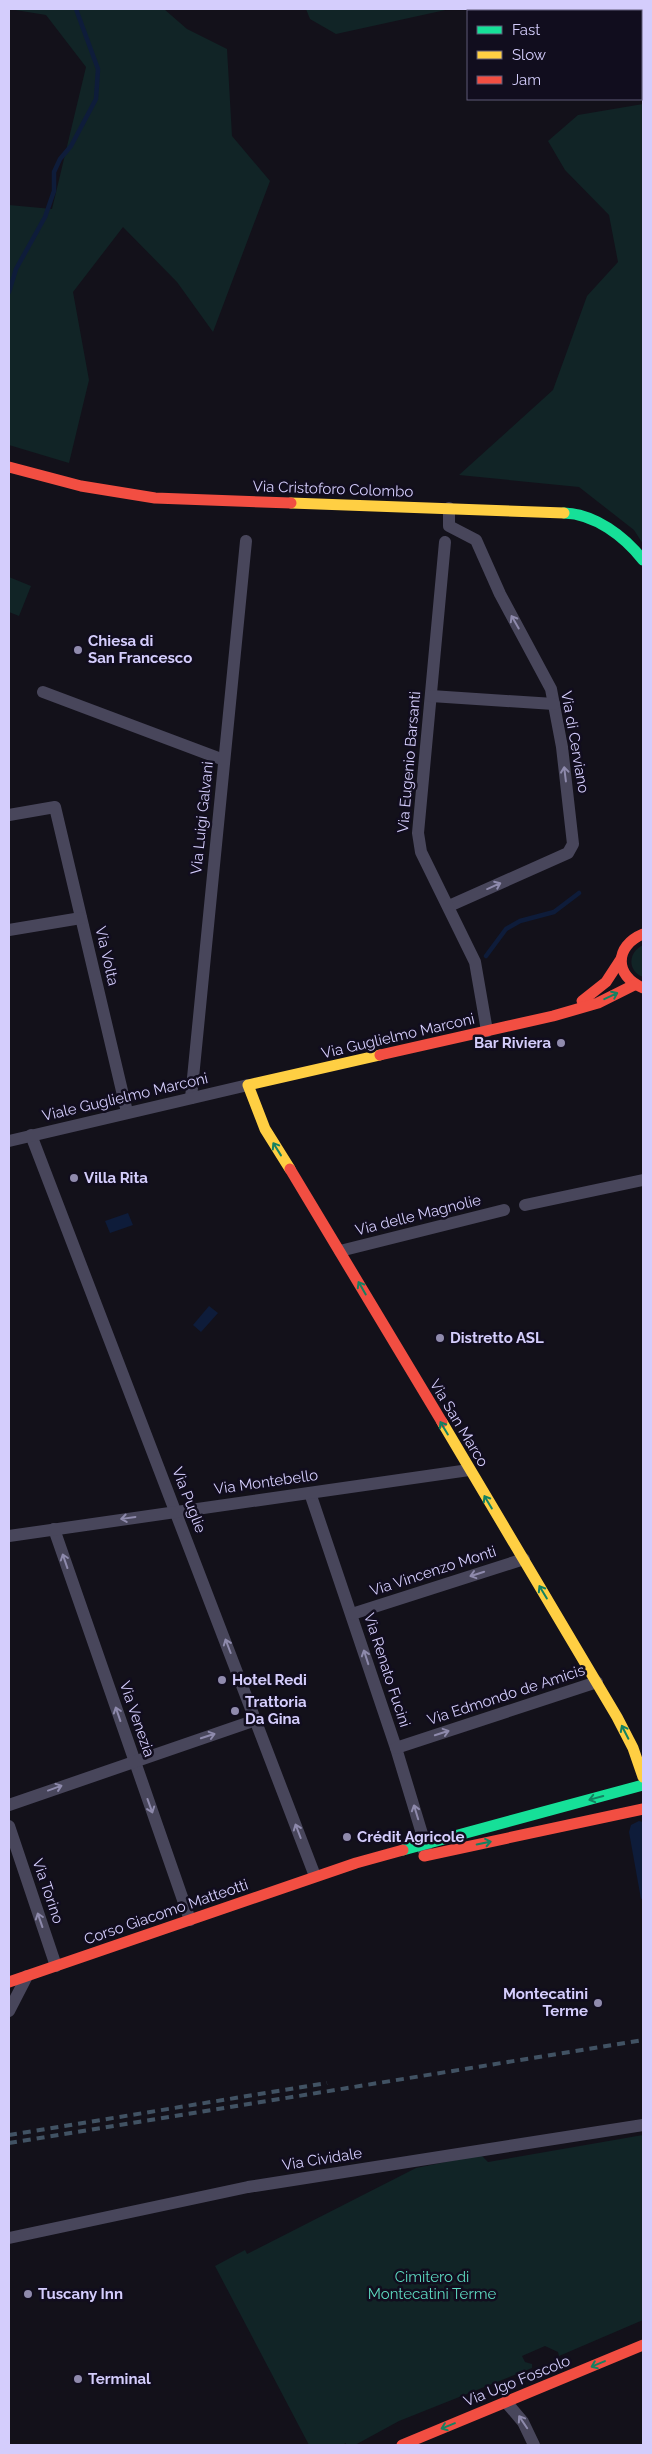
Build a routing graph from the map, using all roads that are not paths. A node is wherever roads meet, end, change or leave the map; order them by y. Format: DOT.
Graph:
graph roads {
  1 [pos="9,467"];
  2 [pos="449,508"];
  3 [pos="246,541"];
  4 [pos="445,542"];
  5 [pos="643,560"];
  6 [pos="43,692"];
  7 [pos="431,696"];
  8 [pos="554,704"];
  9 [pos="224,760"];
  10 [pos="9,815"];
  11 [pos="449,906"];
  12 [pos="81,918"];
  13 [pos="9,930"];
  14 [pos="641,933"];
  15 [pos="621,959"];
  16 [pos="639,987"];
  17 [pos="553,1016"];
  18 [pos="487,1032"];
  19 [pos="248,1085"];
  20 [pos="191,1098"];
  21 [pos="127,1112"];
  22 [pos="31,1135"];
  23 [pos="9,1140"];
  24 [pos="643,1180"];
  25 [pos="525,1205"];
  26 [pos="504,1210"];
  27 [pos="340,1251"];
  28 [pos="469,1470"];
  29 [pos="310,1492"];
  30 [pos="176,1512"];
  31 [pos="54,1529"];
  32 [pos="9,1536"];
  33 [pos="524,1559"];
  34 [pos="352,1614"];
  35 [pos="596,1682"];
  36 [pos="256,1720"];
  37 [pos="396,1748"];
  38 [pos="134,1760"];
  39 [pos="643,1777"];
  40 [pos="643,1786"];
  41 [pos="9,1805"];
  42 [pos="643,1809"];
  43 [pos="9,1826"];
  44 [pos="425,1844"];
  45 [pos="419,1857"];
  46 [pos="333,1871"];
  47 [pos="315,1876"];
  48 [pos="190,1920"];
  49 [pos="56,1966"];
  50 [pos="27,1976"];
  51 [pos="9,1982"];
  52 [pos="9,2011"];
  53 [pos="643,2125"];
  54 [pos="9,2238"];
  55 [pos="643,2345"];
  56 [pos="506,2402"];
  57 [pos="402,2445"];
  58 [pos="534,2445"];
  1 -- 2 [label="main road, Via Cristoforo Colombo"];
  2 -- 5 [label="main road, Via Cristoforo Colombo"];
  8 -- 2 [label="street, Via di Cerviano, one-way"];
  3 -- 9 [label="street, Via Luigi Galvani"];
  4 -- 7 [label="street, Via Eugenio Barsanti"];
  6 -- 9 [label="street"];
  7 -- 8 [label="street"];
  7 -- 11 [label="street, Via Eugenio Barsanti"];
  11 -- 8 [label="street, Via di Cerviano, one-way"];
  9 -- 20 [label="street, Via Luigi Galvani"];
  10 -- 12 [label="street, Via Volta"];
  11 -- 18 [label="street, Via Eugenio Barsanti"];
  12 -- 13 [label="street"];
  12 -- 21 [label="street, Via Volta"];
  14 -- 15 [label="main road, Via Guglielmo Marconi"];
  15 -- 16 [label="main road, Via Guglielmo Marconi"];
  15 -- 17 [label="main road, Via Guglielmo Marconi"];
  17 -- 16 [label="main road, Via Guglielmo Marconi, one-way"];
  17 -- 18 [label="main road, Via Guglielmo Marconi"];
  18 -- 19 [label="main road, Via Guglielmo Marconi"];
  19 -- 20 [label="street, Viale Guglielmo Marconi"];
  27 -- 19 [label="main road, Via San Marco, one-way"];
  20 -- 21 [label="street, Viale Guglielmo Marconi"];
  21 -- 22 [label="street, Viale Guglielmo Marconi"];
  22 -- 23 [label="street, Viale Guglielmo Marconi"];
  22 -- 30 [label="street, Via Puglie"];
  24 -- 25 [label="street"];
  26 -- 27 [label="street, Via delle Magnolie"];
  28 -- 27 [label="main road, Via San Marco, one-way"];
  28 -- 29 [label="street, Via Montebello"];
  33 -- 28 [label="main road, Via San Marco, one-way"];
  29 -- 30 [label="street, Via Montebello"];
  29 -- 34 [label="street, Via Renato Fucini"];
  30 -- 31 [label="street, Via Montebello, one-way"];
  36 -- 30 [label="street, Via Puglie, one-way"];
  31 -- 32 [label="street, Via Montebello"];
  38 -- 31 [label="street, Via Venezia, one-way"];
  33 -- 34 [label="street, Via Vincenzo Monti, one-way"];
  35 -- 33 [label="main road, Via San Marco, one-way"];
  37 -- 34 [label="street, Via Renato Fucini, one-way"];
  37 -- 35 [label="street, Via Edmondo de Amicis, one-way"];
  39 -- 35 [label="main road, Via San Marco, one-way"];
  38 -- 36 [label="street, one-way"];
  47 -- 36 [label="street, Via Puglie, one-way"];
  44 -- 37 [label="street, Via Renato Fucini, one-way"];
  41 -- 38 [label="street, one-way"];
  38 -- 48 [label="street, Via Venezia, one-way"];
  40 -- 44 [label="main road, Corso Giacomo Matteotti, one-way"];
  45 -- 42 [label="main road, Corso Giacomo Matteotti, one-way"];
  49 -- 43 [label="street, Via Torino, one-way"];
  44 -- 45 [label="street"];
  44 -- 46 [label="main road, Corso Giacomo Matteotti"];
  45 -- 46 [label="main road, Corso Giacomo Matteotti"];
  46 -- 47 [label="main road, Corso Giacomo Matteotti"];
  47 -- 48 [label="main road, Corso Giacomo Matteotti"];
  48 -- 49 [label="main road, Corso Giacomo Matteotti"];
  49 -- 50 [label="main road, Corso Giacomo Matteotti"];
  50 -- 51 [label="main road, Corso Giacomo Matteotti"];
  50 -- 52 [label="street"];
  53 -- 54 [label="street, Via Cividale"];
  55 -- 56 [label="main road, Via Ugo Foscolo, one-way"];
  56 -- 57 [label="main road, Via Ugo Foscolo, one-way"];
  58 -- 56 [label="street, one-way"];
}
